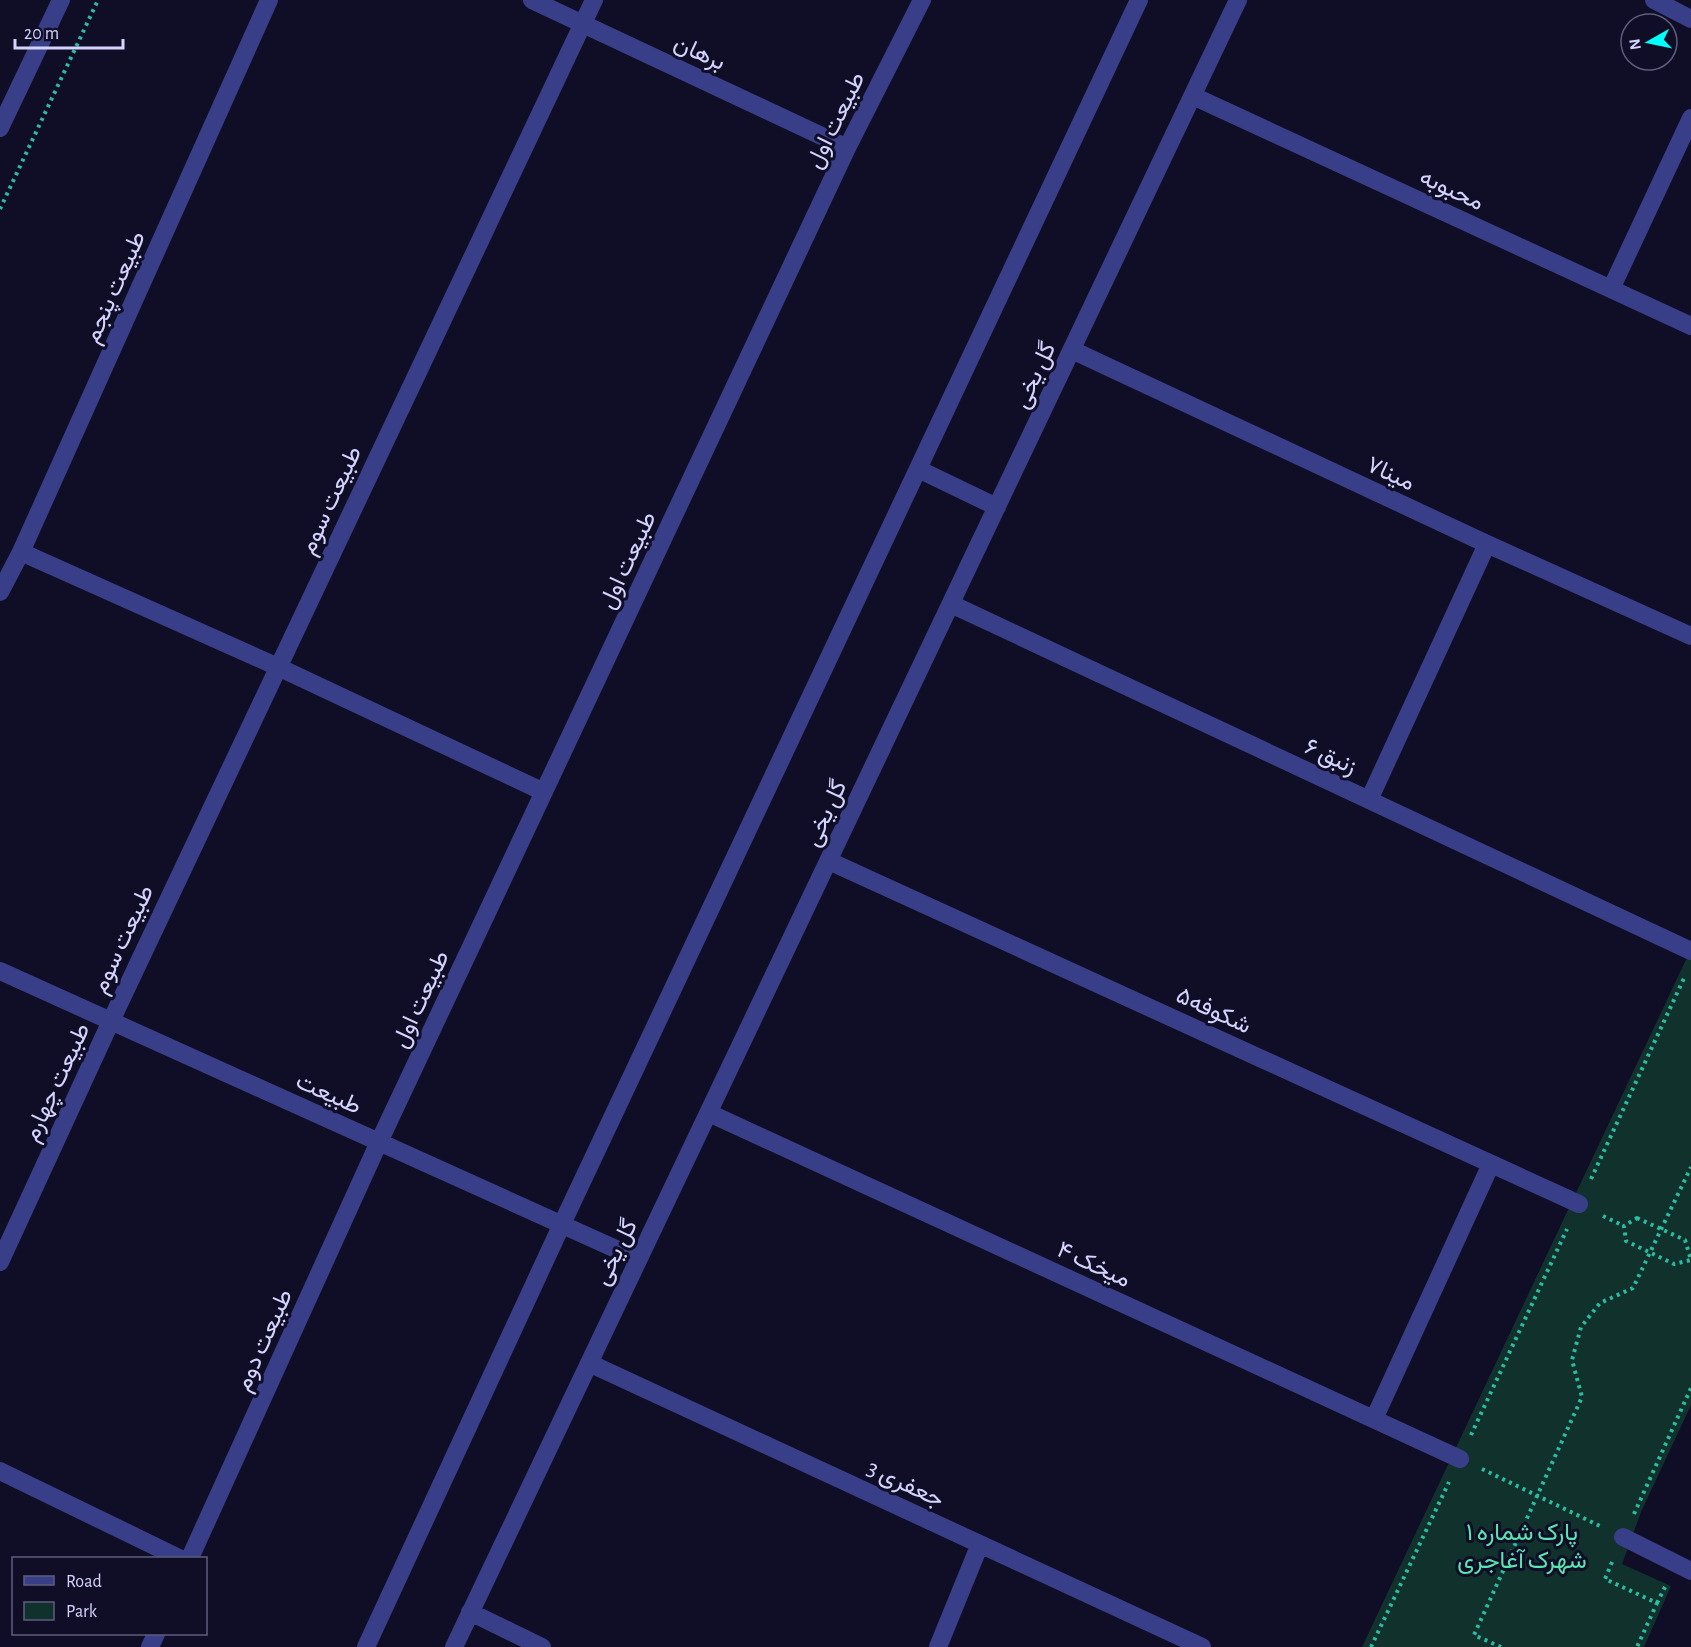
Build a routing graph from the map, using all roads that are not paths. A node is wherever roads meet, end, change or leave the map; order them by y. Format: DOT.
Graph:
graph roads {
  1 [pos="61,0"];
  2 [pos="269,0"];
  3 [pos="532,0"];
  4 [pos="594,0"];
  5 [pos="922,0"];
  6 [pos="1139,0"];
  7 [pos="1238,0"];
  8 [pos="1654,0"];
  9 [pos="1691,19"];
  10 [pos="582,23"];
  11 [pos="1193,96"];
  12 [pos="1691,117"];
  13 [pos="0,128"];
  14 [pos="847,148"];
  15 [pos="1611,290"];
  16 [pos="1691,326"];
  17 [pos="1072,350"];
  18 [pos="918,470"];
  19 [pos="997,507"];
  20 [pos="1487,544"];
  21 [pos="21,552"];
  22 [pos="0,592"];
  23 [pos="951,604"];
  24 [pos="1691,636"];
  25 [pos="278,667"];
  26 [pos="544,792"];
  27 [pos="1369,800"];
  28 [pos="829,861"];
  29 [pos="1691,951"];
  30 [pos="0,970"];
  31 [pos="111,1021"];
  32 [pos="709,1113"];
  33 [pos="379,1142"];
  34 [pos="1491,1164"];
  35 [pos="1579,1204"];
  36 [pos="562,1224"];
  37 [pos="638,1259"];
  38 [pos="0,1262"];
  39 [pos="589,1363"];
  40 [pos="1374,1419"];
  41 [pos="1460,1459"];
  42 [pos="0,1471"];
  43 [pos="1623,1537"];
  44 [pos="980,1544"];
  45 [pos="177,1557"];
  46 [pos="190,1557"];
  47 [pos="1691,1571"];
  48 [pos="470,1612"];
  49 [pos="366,1647"];
  50 [pos="454,1647"];
  51 [pos="542,1647"];
  52 [pos="939,1647"];
  53 [pos="1202,1647"];
  1 -- 13 [label="street"];
  2 -- 21 [label="street, طبیعت پنجم"];
  3 -- 10 [label="street, برهان"];
  4 -- 10 [label="street, طبیعت سوم"];
  5 -- 14 [label="street, طبیعت اول"];
  6 -- 18 [label="street"];
  7 -- 11 [label="street, گل یخی"];
  8 -- 9 [label="street"];
  10 -- 14 [label="street, برهان"];
  10 -- 25 [label="street, طبیعت سوم"];
  11 -- 15 [label="street, محبوبه"];
  11 -- 17 [label="street, گل یخی"];
  12 -- 15 [label="street"];
  14 -- 26 [label="street, طبیعت اول"];
  15 -- 16 [label="street, محبوبه"];
  17 -- 19 [label="street, گل یخی"];
  17 -- 20 [label="street, مینا۷"];
  18 -- 19 [label="street"];
  18 -- 36 [label="street"];
  19 -- 23 [label="street, گل یخی"];
  20 -- 24 [label="street, مینا۷"];
  20 -- 27 [label="street"];
  21 -- 22 [label="street, طبیعت پنجم"];
  21 -- 25 [label="street"];
  23 -- 27 [label="street, زنبق ۶"];
  23 -- 28 [label="street, گل یخی"];
  25 -- 26 [label="street"];
  25 -- 31 [label="street, طبیعت سوم"];
  26 -- 33 [label="street, طبیعت اول"];
  27 -- 29 [label="street, زنبق ۶"];
  28 -- 32 [label="street, گل یخی"];
  28 -- 34 [label="street, شکوفه۵"];
  30 -- 31 [label="street, طبیعت"];
  31 -- 33 [label="street, طبیعت"];
  31 -- 38 [label="street, طبیعت چهارم"];
  32 -- 37 [label="street, گل یخی"];
  32 -- 40 [label="street, میخک ۴"];
  33 -- 36 [label="street, طبیعت"];
  33 -- 46 [label="street, طبیعت دوم"];
  34 -- 35 [label="street, شکوفه۵"];
  34 -- 40 [label="street"];
  36 -- 37 [label="street, طبیعت"];
  36 -- 49 [label="street"];
  37 -- 39 [label="street, گل یخی"];
  39 -- 44 [label="street, 3 جعفری"];
  39 -- 48 [label="street, گل یخی"];
  40 -- 41 [label="street, میخک ۴"];
  42 -- 45 [label="street"];
  43 -- 47 [label="street"];
  44 -- 52 [label="street"];
  44 -- 53 [label="street, 3 جعفری"];
  48 -- 50 [label="street, گل یخی"];
  48 -- 51 [label="street"];
}
